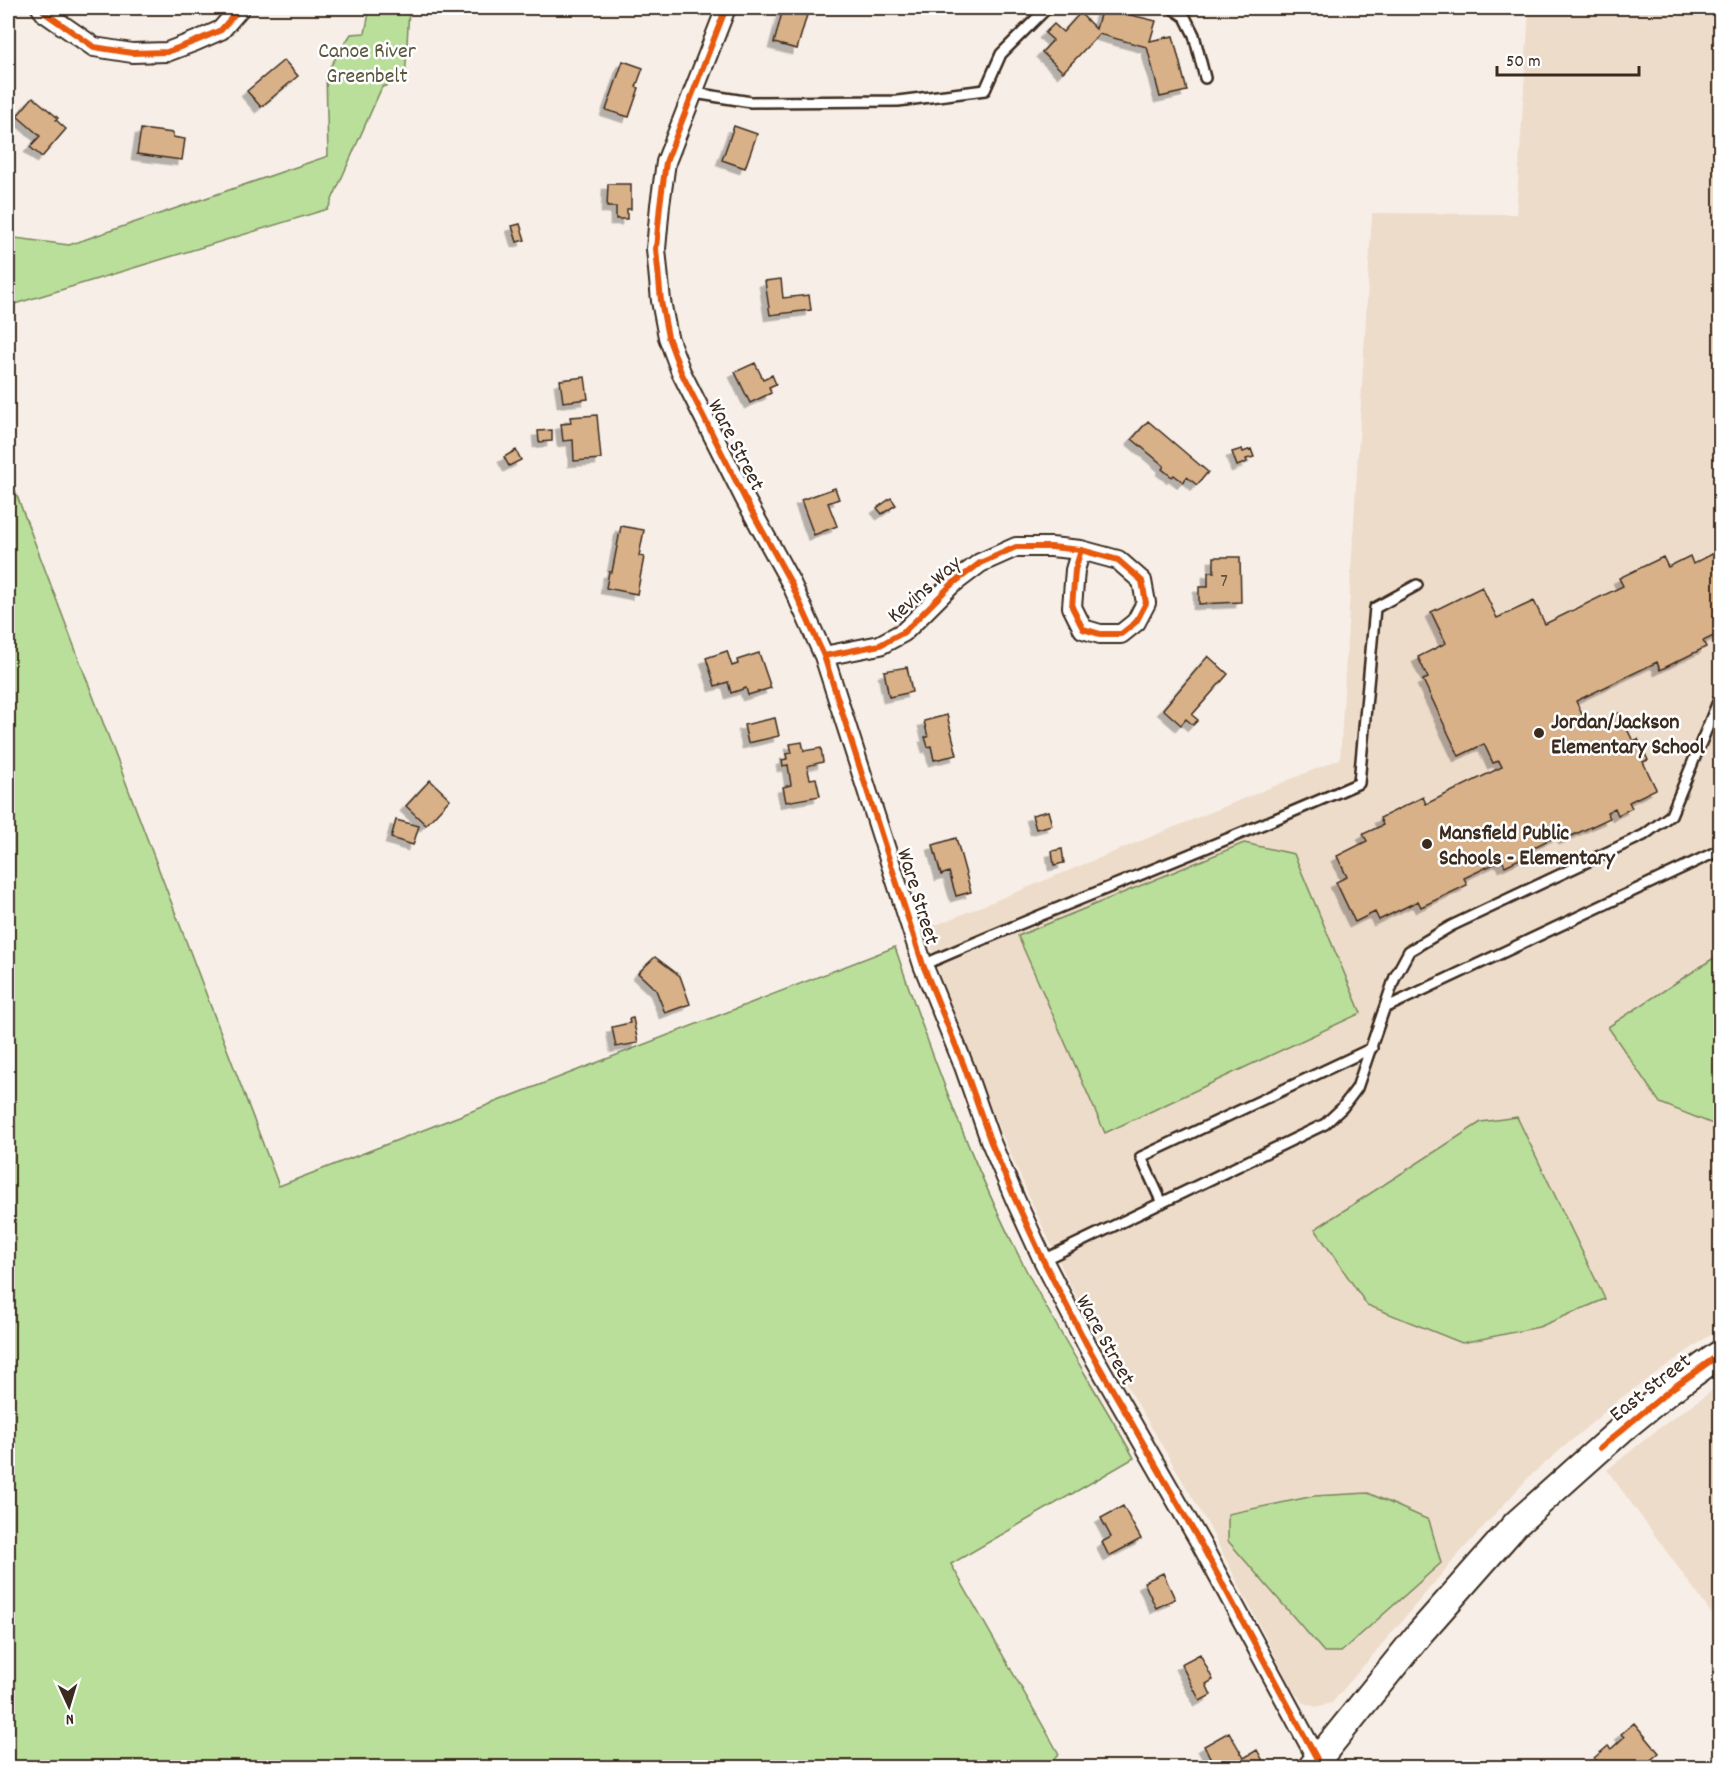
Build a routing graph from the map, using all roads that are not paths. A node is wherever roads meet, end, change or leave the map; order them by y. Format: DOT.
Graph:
graph roads {
  1 [pos="41,8"];
  2 [pos="240,8"];
  3 [pos="726,8"];
  4 [pos="1050,8"];
  5 [pos="1172,8"];
  6 [pos="1204,78"];
  7 [pos="694,93"];
  8 [pos="1081,550"];
  9 [pos="1417,585"];
  10 [pos="824,656"];
  11 [pos="1720,697"];
  12 [pos="1720,850"];
  13 [pos="923,965"];
  14 [pos="1385,1008"];
  15 [pos="1372,1048"];
  16 [pos="1162,1203"];
  17 [pos="1043,1260"];
  18 [pos="1720,1354"];
  19 [pos="1314,1763"];
  1 -- 2 [label="street"];
  3 -- 7 [label="street, Ware Street"];
  4 -- 7 [label="lane"];
  5 -- 6 [label="lane"];
  7 -- 10 [label="street, Ware Street"];
  8 -- 8 [label="street, Kevins Way"];
  8 -- 10 [label="street, Kevins Way"];
  9 -- 13 [label="lane"];
  10 -- 13 [label="street, Ware Street"];
  11 -- 14 [label="lane"];
  12 -- 14 [label="lane"];
  13 -- 17 [label="street, Ware Street"];
  14 -- 15 [label="lane"];
  15 -- 16 [label="lane"];
  15 -- 16 [label="lane"];
  16 -- 17 [label="lane"];
  17 -- 19 [label="street, Ware Street"];
  18 -- 19 [label="main road, East Street"];
}
